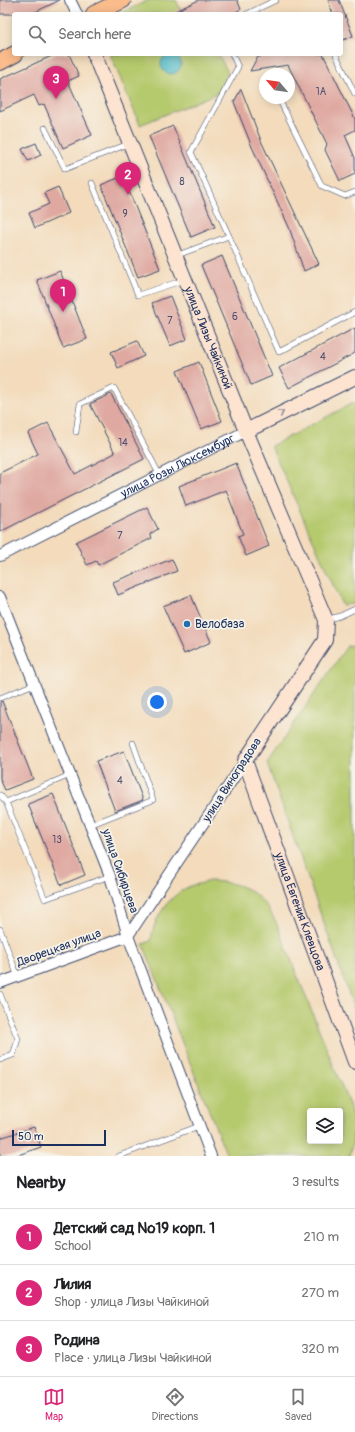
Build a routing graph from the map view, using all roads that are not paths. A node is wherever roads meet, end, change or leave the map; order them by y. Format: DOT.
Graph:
graph roads {
  1 [pos="70,0"];
  2 [pos="123,0"];
  3 [pos="276,0"];
  4 [pos="76,12"];
  5 [pos="98,12"];
  6 [pos="251,12"];
  7 [pos="12,56"];
  8 [pos="95,56"];
  9 [pos="233,56"];
  10 [pos="336,56"];
  11 [pos="0,62"];
  12 [pos="355,94"];
  13 [pos="281,104"];
  14 [pos="45,128"];
  15 [pos="129,144"];
  16 [pos="92,183"];
  17 [pos="355,192"];
  18 [pos="229,236"];
  19 [pos="175,256"];
  20 [pos="185,280"];
  21 [pos="355,312"];
  22 [pos="355,377"];
  23 [pos="246,431"];
  24 [pos="76,432"];
  25 [pos="159,474"];
  26 [pos="0,556"];
  27 [pos="0,597"];
  28 [pos="355,609"];
  29 [pos="326,620"];
  30 [pos="34,684"];
  31 [pos="0,698"];
  32 [pos="133,743"];
  33 [pos="244,761"];
  34 [pos="70,774"];
  35 [pos="0,795"];
  36 [pos="6,802"];
  37 [pos="90,825"];
  38 [pos="110,876"];
  39 [pos="0,929"];
  40 [pos="128,936"];
  41 [pos="18,977"];
  42 [pos="0,983"];
  43 [pos="0,994"];
  44 [pos="0,1060"];
  45 [pos="355,1062"];
  46 [pos="199,1126"];
  47 [pos="119,1156"];
  48 [pos="211,1156"];
  1 -- 4 [label="street"];
  2 -- 5 [label="main road"];
  3 -- 6 [label="lane"];
  7 -- 11 [label="main road"];
  8 -- 15 [label="street, улица Лизы Чайкиной"];
  9 -- 18 [label="lane"];
  10 -- 12 [label="lane"];
  13 -- 17 [label="lane"];
  14 -- 15 [label="lane"];
  15 -- 19 [label="street, улица Лизы Чайкиной"];
  16 -- 20 [label="lane"];
  18 -- 19 [label="lane"];
  18 -- 21 [label="lane"];
  19 -- 20 [label="street, улица Лизы Чайкиной"];
  20 -- 23 [label="street, улица Лизы Чайкиной"];
  23 -- 22 [label="street, улица Розы Люксембург, one-way"];
  23 -- 25 [label="street, улица Розы Люксембург"];
  23 -- 29 [label="street, улица Лизы Чайкиной"];
  24 -- 25 [label="lane"];
  25 -- 26 [label="street, улица Розы Люксембург"];
  27 -- 30 [label="street, улица Сибирцева"];
  28 -- 29 [label="lane"];
  29 -- 33 [label="street, улица Виноградова"];
  30 -- 31 [label="lane"];
  30 -- 34 [label="street, улица Сибирцева"];
  32 -- 37 [label="lane"];
  33 -- 40 [label="street, улица Виноградова"];
  33 -- 45 [label="street, улица Евгения Клевцова"];
  34 -- 36 [label="lane"];
  34 -- 37 [label="street, улица Сибирцева"];
  35 -- 36 [label="lane"];
  36 -- 38 [label="lane"];
  37 -- 38 [label="street, улица Сибирцева"];
  38 -- 40 [label="street, улица Сибирцева"];
  39 -- 41 [label="lane"];
  40 -- 41 [label="street, Дворецкая улица"];
  40 -- 46 [label="street, улица Сибирцева"];
  41 -- 42 [label="street, Дворецкая улица"];
  43 -- 44 [label="lane"];
  46 -- 47 [label="lane"];
  46 -- 48 [label="street, улица Сибирцева"];
}
